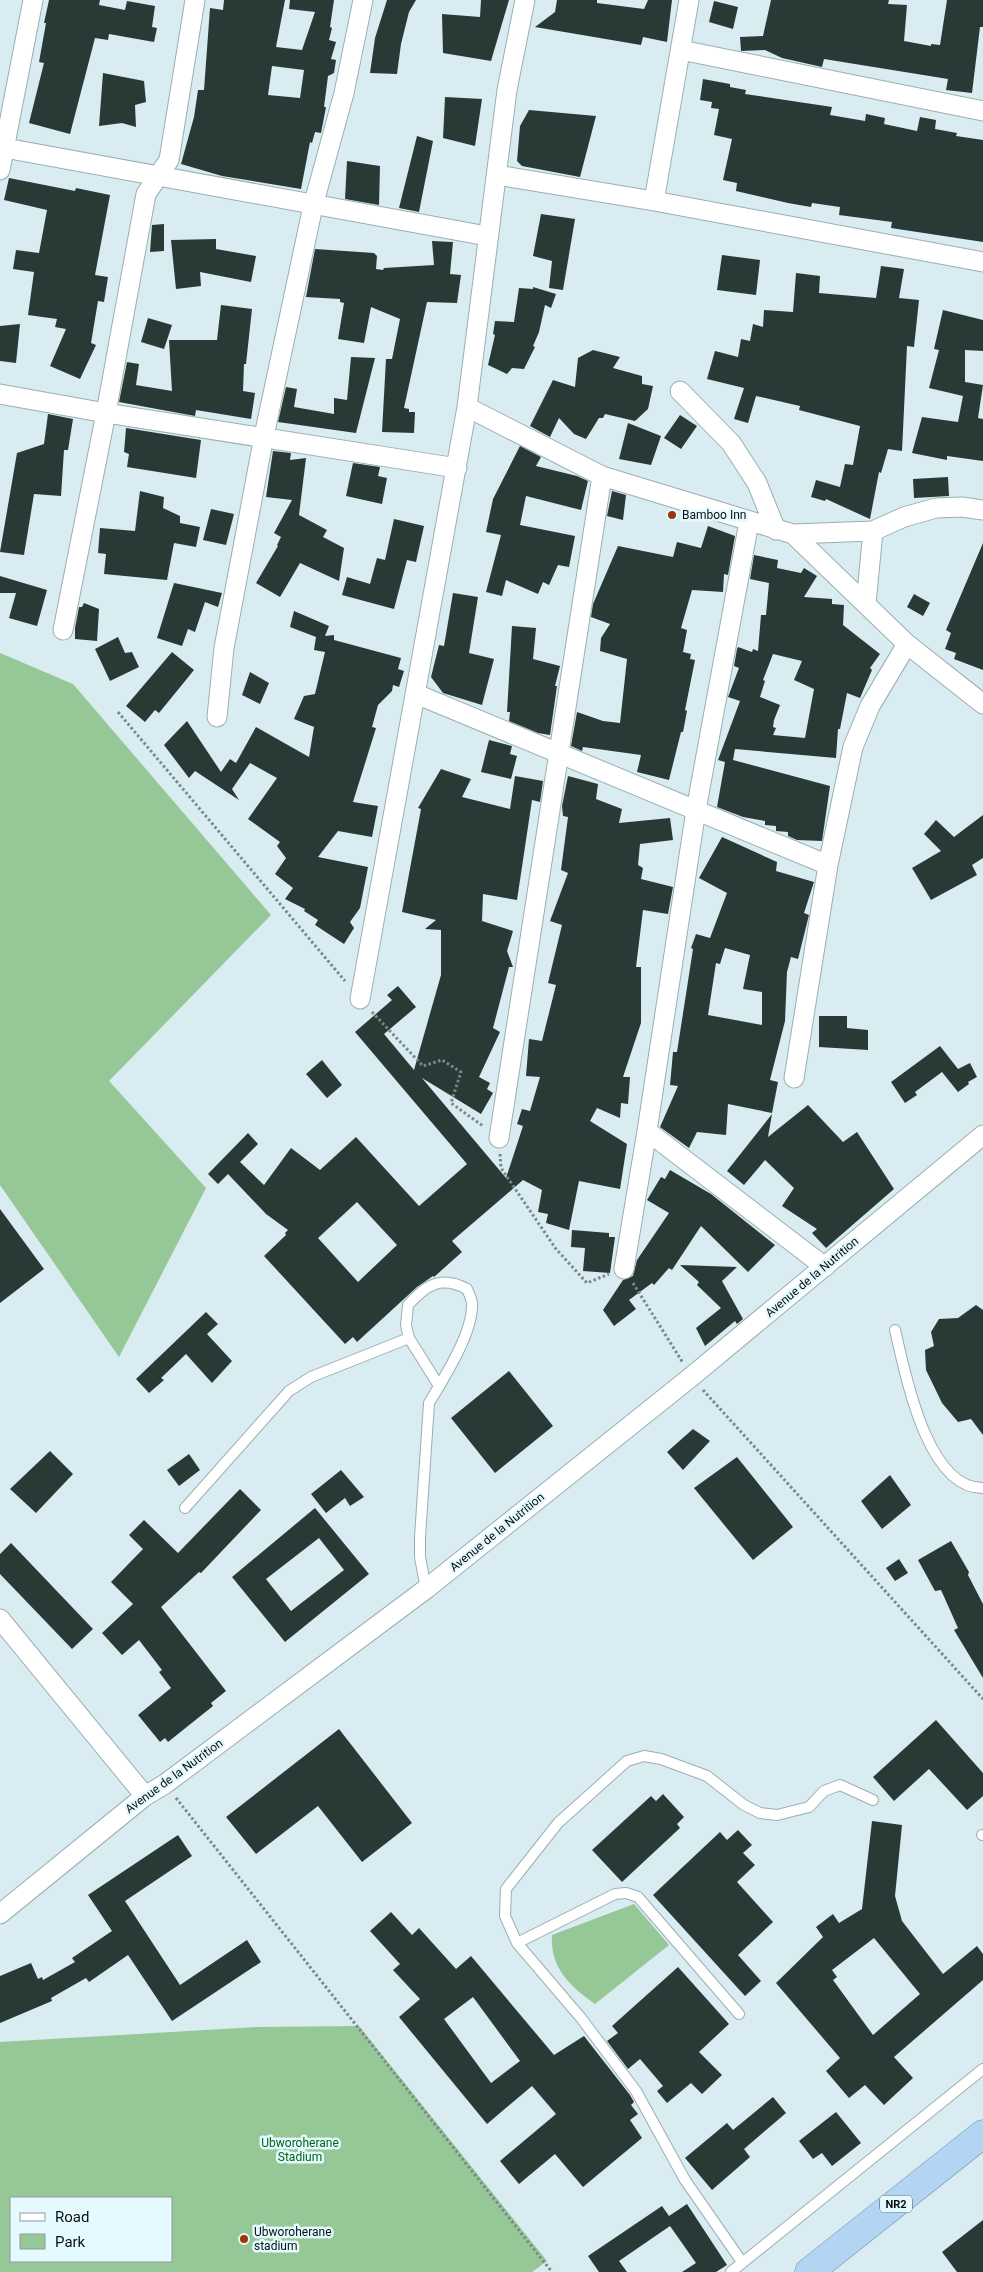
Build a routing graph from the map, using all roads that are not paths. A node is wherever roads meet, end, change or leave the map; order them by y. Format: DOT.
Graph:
graph roads {
  1 [pos="33,0"];
  2 [pos="195,0"];
  3 [pos="363,0"];
  4 [pos="525,0"];
  5 [pos="689,0"];
  6 [pos="681,50"];
  7 [pos="983,111"];
  8 [pos="2,148"];
  9 [pos="0,170"];
  10 [pos="497,175"];
  11 [pos="159,177"];
  12 [pos="654,201"];
  13 [pos="313,206"];
  14 [pos="487,236"];
  15 [pos="983,262"];
  16 [pos="680,391"];
  17 [pos="0,394"];
  18 [pos="467,407"];
  19 [pos="106,413"];
  20 [pos="264,436"];
  21 [pos="456,468"];
  22 [pos="602,476"];
  23 [pos="983,510"];
  24 [pos="749,522"];
  25 [pos="873,530"];
  26 [pos="785,532"];
  27 [pos="866,604"];
  28 [pos="63,630"];
  29 [pos="907,644"];
  30 [pos="416,694"];
  31 [pos="983,704"];
  32 [pos="217,717"];
  33 [pos="559,753"];
  34 [pos="696,810"];
  35 [pos="828,865"];
  36 [pos="360,998"];
  37 [pos="794,1078"];
  38 [pos="647,1130"];
  39 [pos="983,1135"];
  40 [pos="499,1138"];
  41 [pos="825,1266"];
  42 [pos="624,1268"];
  43 [pos="895,1330"];
  44 [pos="409,1338"];
  45 [pos="439,1386"];
  46 [pos="983,1488"];
  47 [pos="185,1508"];
  48 [pos="426,1589"];
  49 [pos="0,1619"];
  50 [pos="145,1796"];
  51 [pos="873,1800"];
  52 [pos="0,1914"];
  53 [pos="517,1943"];
  54 [pos="739,2014"];
  55 [pos="983,2069"];
  56 [pos="983,2134"];
  57 [pos="742,2262"];
  58 [pos="730,2272"];
  59 [pos="809,2272"];
  1 -- 8 [label="street"];
  2 -- 11 [label="street"];
  3 -- 13 [label="street"];
  4 -- 10 [label="street"];
  5 -- 6 [label="street"];
  6 -- 7 [label="street"];
  6 -- 12 [label="street"];
  8 -- 9 [label="street"];
  8 -- 11 [label="street"];
  10 -- 12 [label="street"];
  10 -- 14 [label="street"];
  11 -- 13 [label="street"];
  11 -- 19 [label="street"];
  12 -- 15 [label="street"];
  13 -- 14 [label="street"];
  13 -- 20 [label="street"];
  14 -- 18 [label="street"];
  16 -- 26 [label="street"];
  17 -- 19 [label="street"];
  18 -- 21 [label="street"];
  18 -- 22 [label="street"];
  19 -- 20 [label="street"];
  19 -- 28 [label="street"];
  20 -- 21 [label="street"];
  20 -- 32 [label="street"];
  21 -- 30 [label="street"];
  22 -- 24 [label="street"];
  22 -- 33 [label="street"];
  23 -- 25 [label="street"];
  24 -- 26 [label="street"];
  24 -- 34 [label="street"];
  25 -- 26 [label="street"];
  25 -- 27 [label="street"];
  26 -- 27 [label="street"];
  27 -- 29 [label="street"];
  29 -- 31 [label="street"];
  29 -- 35 [label="street"];
  30 -- 33 [label="street"];
  30 -- 36 [label="street"];
  33 -- 34 [label="street"];
  33 -- 40 [label="street"];
  34 -- 35 [label="street"];
  34 -- 38 [label="street"];
  35 -- 37 [label="street"];
  38 -- 41 [label="street"];
  38 -- 42 [label="street"];
  39 -- 41 [label="street, Avenue de la Nutrition"];
  41 -- 48 [label="street, Avenue de la Nutrition"];
  43 -- 46 [label="lane"];
  44 -- 45 [label="lane"];
  44 -- 45 [label="lane"];
  44 -- 47 [label="lane"];
  45 -- 48 [label="lane"];
  48 -- 50 [label="street, Avenue de la Nutrition"];
  49 -- 50 [label="street"];
  50 -- 52 [label="street, Avenue de la Nutrition"];
  51 -- 53 [label="lane"];
  53 -- 54 [label="lane"];
  53 -- 57 [label="lane"];
  55 -- 57 [label="lane"];
  56 -- 59 [label="highway, NR2"];
  57 -- 58 [label="lane"];
}
